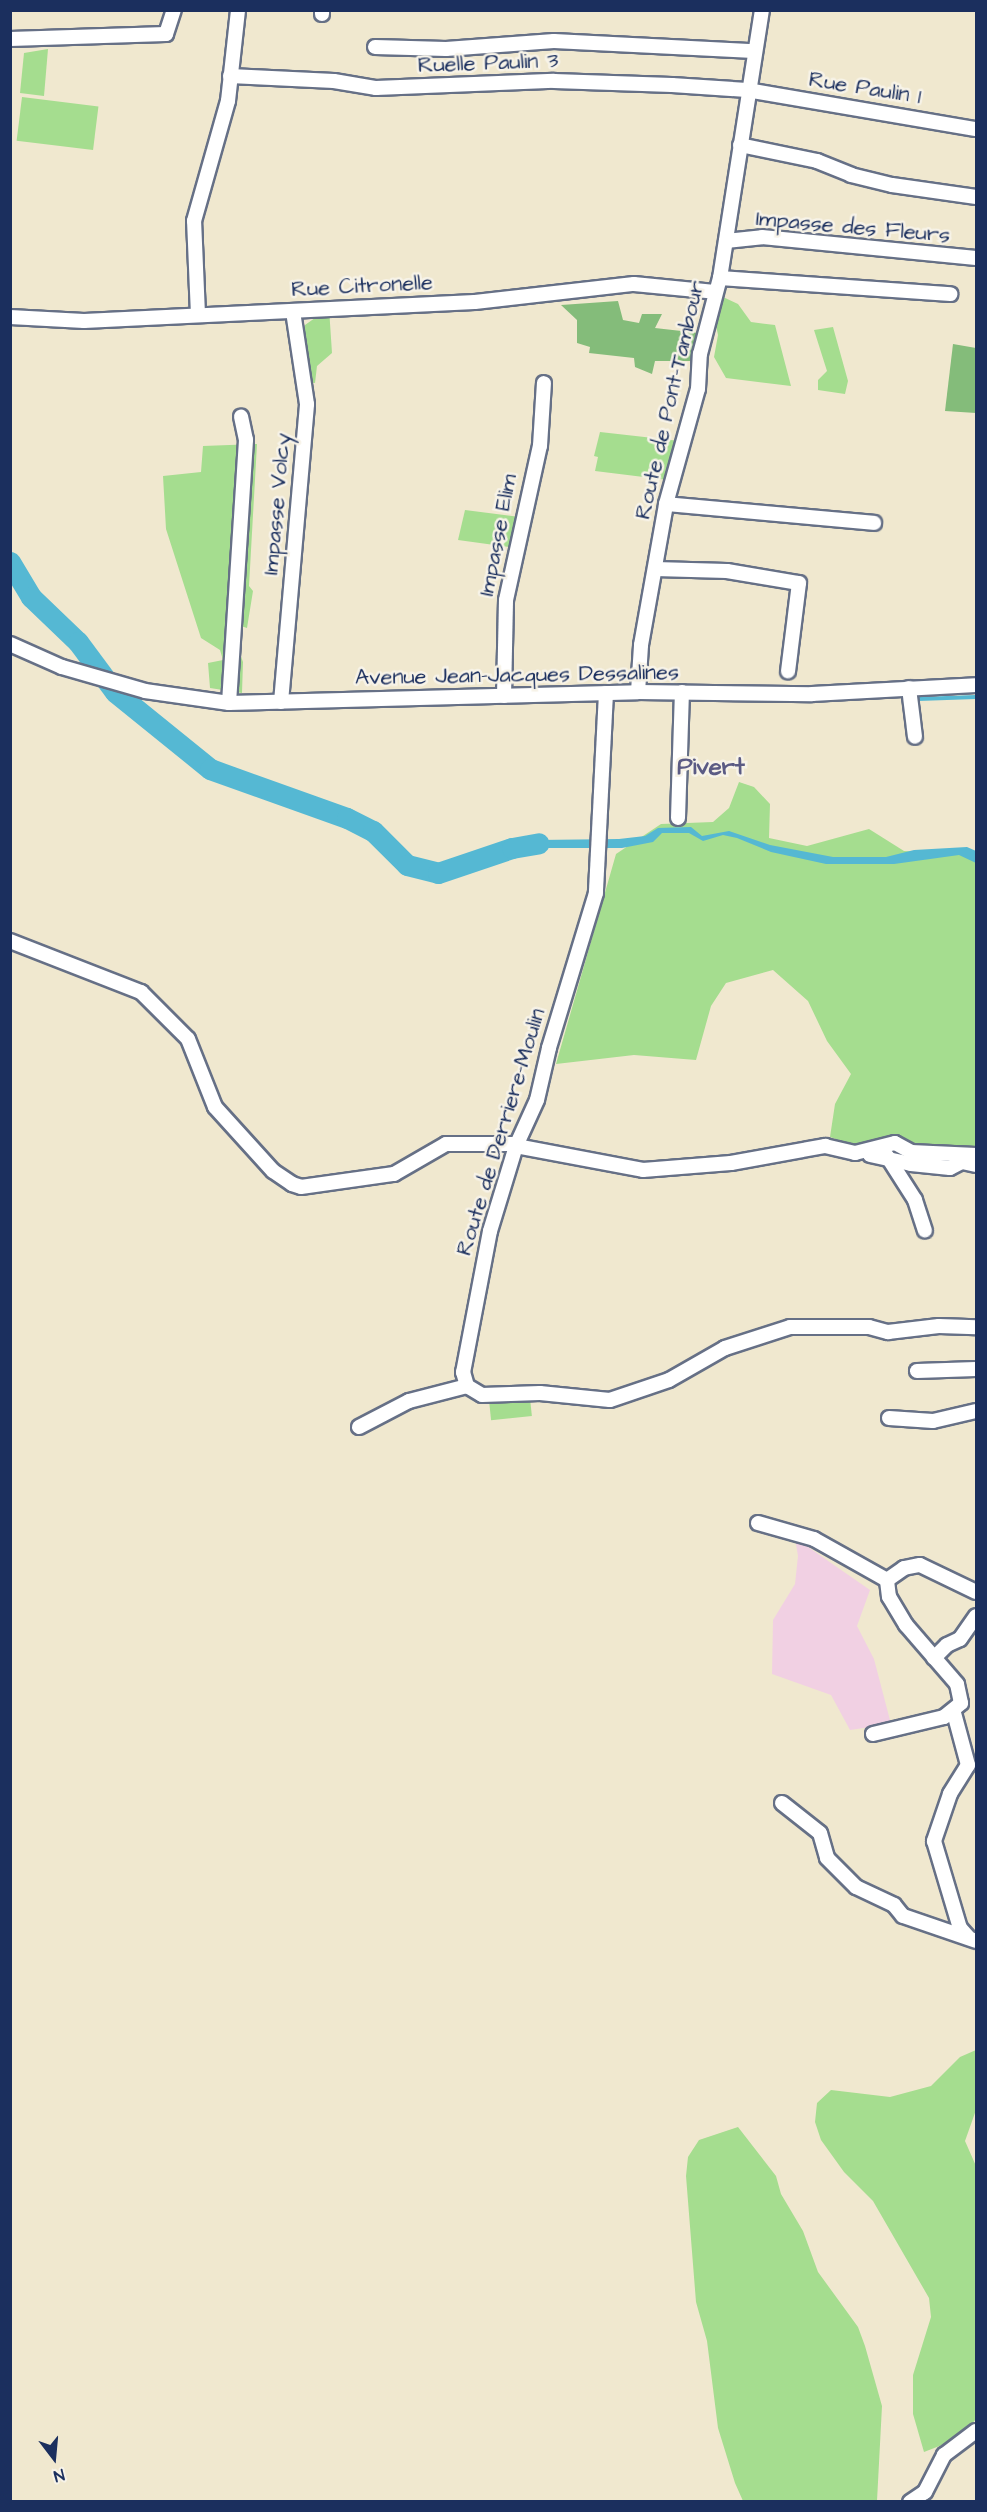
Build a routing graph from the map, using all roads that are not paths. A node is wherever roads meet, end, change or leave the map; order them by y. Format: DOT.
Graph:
graph roads {
  1 [pos="174,10"];
  2 [pos="238,10"];
  3 [pos="762,10"];
  4 [pos="10,39"];
  5 [pos="375,47"];
  6 [pos="754,51"];
  7 [pos="230,76"];
  8 [pos="747,90"];
  9 [pos="976,129"];
  10 [pos="740,145"];
  11 [pos="976,197"];
  12 [pos="726,240"];
  13 [pos="976,258"];
  14 [pos="720,278"];
  15 [pos="715,292"];
  16 [pos="950,294"];
  17 [pos="293,311"];
  18 [pos="198,315"];
  19 [pos="10,318"];
  20 [pos="544,383"];
  21 [pos="241,417"];
  22 [pos="666,504"];
  23 [pos="874,523"];
  24 [pos="655,569"];
  25 [pos="12,649"];
  26 [pos="788,671"];
  27 [pos="976,685"];
  28 [pos="909,688"];
  29 [pos="638,692"];
  30 [pos="682,692"];
  31 [pos="606,693"];
  32 [pos="504,696"];
  33 [pos="281,702"];
  34 [pos="229,703"];
  35 [pos="915,737"];
  36 [pos="678,818"];
  37 [pos="10,941"];
  38 [pos="517,1145"];
  39 [pos="862,1152"];
  40 [pos="885,1155"];
  41 [pos="976,1155"];
  42 [pos="976,1165"];
  43 [pos="925,1230"];
  44 [pos="976,1327"];
  45 [pos="976,1369"];
  46 [pos="917,1371"];
  47 [pos="467,1386"];
  48 [pos="976,1411"];
  49 [pos="889,1418"];
  50 [pos="359,1427"];
  51 [pos="759,1523"];
  52 [pos="887,1580"];
  53 [pos="976,1593"];
  54 [pos="976,1616"];
  55 [pos="934,1658"];
  56 [pos="954,1713"];
  57 [pos="873,1734"];
  58 [pos="782,1803"];
  59 [pos="972,1939"];
  60 [pos="976,2431"];
  61 [pos="910,2502"];
  1 -- 4 [label="street"];
  2 -- 7 [label="street"];
  3 -- 6 [label="street, Route de Pont-Tambour"];
  5 -- 6 [label="street"];
  6 -- 8 [label="street, Route de Pont-Tambour"];
  7 -- 8 [label="street, Ruelle Paulin 3"];
  7 -- 18 [label="street"];
  8 -- 9 [label="street, Rue Paulin 1"];
  8 -- 10 [label="street, Route de Pont-Tambour"];
  10 -- 11 [label="street"];
  10 -- 12 [label="street, Route de Pont-Tambour"];
  12 -- 13 [label="street, Impasse des Fleurs"];
  12 -- 14 [label="street, Route de Pont-Tambour"];
  14 -- 15 [label="street, Route de Pont-Tambour"];
  14 -- 16 [label="street"];
  15 -- 17 [label="street, Rue Citronelle"];
  15 -- 22 [label="street, Route de Pont-Tambour"];
  17 -- 18 [label="street, Rue Citronelle"];
  17 -- 33 [label="street, Impasse Volcy"];
  18 -- 19 [label="street, Rue Citronelle"];
  20 -- 32 [label="street, Impasse Elim"];
  21 -- 34 [label="street"];
  22 -- 23 [label="street"];
  22 -- 24 [label="street, Route de Pont-Tambour"];
  24 -- 26 [label="street"];
  24 -- 29 [label="street, Route de Pont-Tambour"];
  25 -- 34 [label="street, Avenue Jean-Jacques Dessalines"];
  27 -- 28 [label="street, Avenue Jean-Jacques Dessalines"];
  28 -- 30 [label="street, Avenue Jean-Jacques Dessalines"];
  28 -- 35 [label="street"];
  29 -- 30 [label="street, Avenue Jean-Jacques Dessalines"];
  29 -- 31 [label="street, Avenue Jean-Jacques Dessalines"];
  30 -- 36 [label="street"];
  31 -- 32 [label="street, Avenue Jean-Jacques Dessalines"];
  31 -- 38 [label="street, Route de Derriere-Moulin"];
  32 -- 33 [label="street, Avenue Jean-Jacques Dessalines"];
  33 -- 34 [label="street, Avenue Jean-Jacques Dessalines"];
  37 -- 38 [label="street"];
  38 -- 39 [label="street"];
  38 -- 47 [label="street, Route de Derriere-Moulin"];
  39 -- 40 [label="street"];
  39 -- 41 [label="street"];
  40 -- 42 [label="street"];
  40 -- 43 [label="street"];
  44 -- 47 [label="street"];
  45 -- 46 [label="street"];
  47 -- 50 [label="street"];
  48 -- 49 [label="street"];
  51 -- 52 [label="street"];
  52 -- 53 [label="street"];
  52 -- 55 [label="street"];
  54 -- 55 [label="street"];
  55 -- 56 [label="street"];
  56 -- 57 [label="street"];
  56 -- 59 [label="street"];
  58 -- 59 [label="street"];
  60 -- 61 [label="street"];
}
